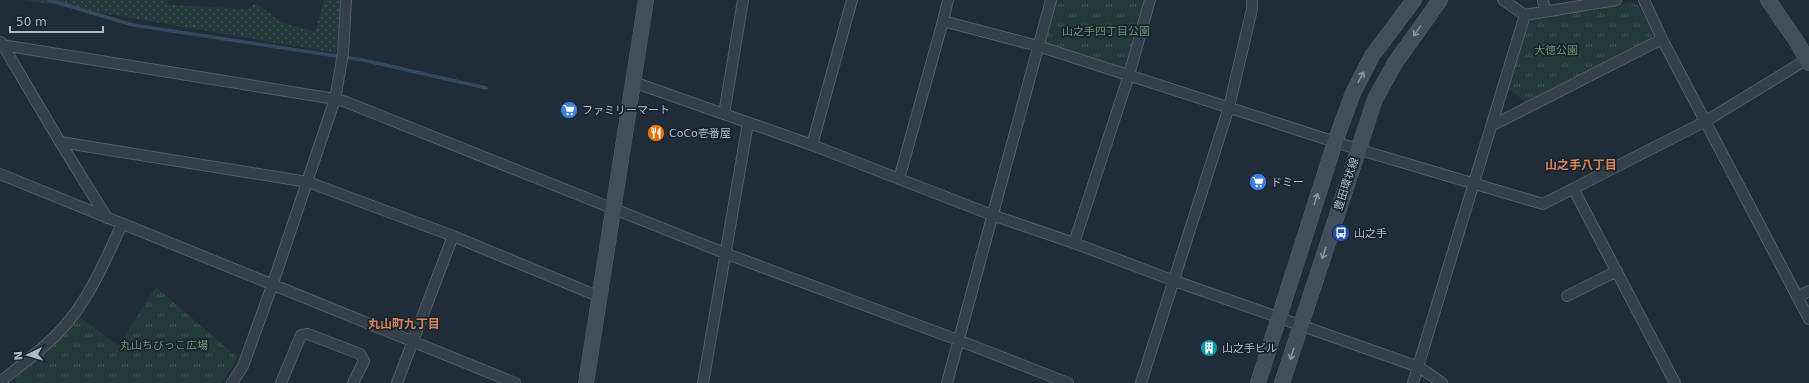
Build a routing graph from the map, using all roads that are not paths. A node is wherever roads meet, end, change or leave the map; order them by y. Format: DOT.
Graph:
graph roads {
  1 [pos="346,0"];
  2 [pos="646,0"];
  3 [pos="743,0"];
  4 [pos="852,0"];
  5 [pos="948,0"];
  6 [pos="1051,0"];
  7 [pos="1150,0"];
  8 [pos="1252,0"];
  9 [pos="1414,0"];
  10 [pos="1440,0"];
  11 [pos="1503,0"];
  12 [pos="1543,0"];
  13 [pos="1616,0"];
  14 [pos="1644,0"];
  15 [pos="1768,0"];
  16 [pos="1545,11"];
  17 [pos="1525,15"];
  18 [pos="943,21"];
  19 [pos="1662,39"];
  20 [pos="1,43"];
  21 [pos="1038,46"];
  22 [pos="1808,60"];
  23 [pos="1129,75"];
  24 [pos="633,82"];
  25 [pos="335,99"];
  26 [pos="1229,107"];
  27 [pos="724,114"];
  28 [pos="1706,121"];
  29 [pos="748,123"];
  30 [pos="1491,126"];
  31 [pos="60,142"];
  32 [pos="1334,142"];
  33 [pos="812,145"];
  34 [pos="1358,149"];
  35 [pos="0,174"];
  36 [pos="899,179"];
  37 [pos="308,182"];
  38 [pos="1474,184"];
  39 [pos="1574,190"];
  40 [pos="613,209"];
  41 [pos="992,215"];
  42 [pos="107,218"];
  43 [pos="122,224"];
  44 [pos="453,236"];
  45 [pos="1074,242"];
  46 [pos="727,254"];
  47 [pos="1617,271"];
  48 [pos="1172,280"];
  49 [pos="272,286"];
  50 [pos="1809,291"];
  51 [pos="1567,296"];
  52 [pos="600,297"];
  53 [pos="1798,297"];
  54 [pos="1279,317"];
  55 [pos="1809,319"];
  56 [pos="1301,325"];
  57 [pos="958,340"];
  58 [pos="414,342"];
  59 [pos="1419,367"];
  60 [pos="0,382"];
  61 [pos="232,383"];
  62 [pos="281,383"];
  63 [pos="353,383"];
  64 [pos="397,383"];
  65 [pos="515,383"];
  66 [pos="586,383"];
  67 [pos="703,383"];
  68 [pos="947,383"];
  69 [pos="1068,383"];
  70 [pos="1141,383"];
  71 [pos="1258,383"];
  72 [pos="1282,383"];
  73 [pos="1414,383"];
  74 [pos="1442,383"];
  75 [pos="1675,383"];
  1 -- 25 [label="street"];
  2 -- 24 [label="main road"];
  3 -- 27 [label="street"];
  4 -- 33 [label="street"];
  5 -- 18 [label="street"];
  6 -- 21 [label="street"];
  7 -- 23 [label="street"];
  8 -- 26 [label="street"];
  32 -- 9 [label="main road, one-way"];
  10 -- 34 [label="main road, 豊田環状線, one-way"];
  11 -- 17 [label="street"];
  12 -- 16 [label="street"];
  13 -- 16 [label="street"];
  14 -- 19 [label="street"];
  15 -- 22 [label="main road"];
  16 -- 17 [label="street"];
  17 -- 30 [label="street"];
  18 -- 21 [label="street"];
  18 -- 36 [label="street"];
  19 -- 28 [label="street"];
  19 -- 30 [label="street"];
  20 -- 25 [label="street"];
  20 -- 31 [label="street"];
  21 -- 23 [label="street"];
  21 -- 41 [label="street"];
  22 -- 28 [label="street"];
  23 -- 26 [label="street"];
  23 -- 45 [label="street"];
  24 -- 27 [label="street"];
  24 -- 40 [label="main road"];
  25 -- 37 [label="street"];
  25 -- 40 [label="street"];
  26 -- 32 [label="street"];
  26 -- 48 [label="street"];
  27 -- 29 [label="street"];
  28 -- 39 [label="street"];
  28 -- 53 [label="street"];
  29 -- 33 [label="street"];
  29 -- 46 [label="street"];
  30 -- 38 [label="street"];
  31 -- 37 [label="street"];
  31 -- 42 [label="street"];
  32 -- 34 [label="street"];
  54 -- 32 [label="main road, one-way"];
  33 -- 36 [label="street"];
  34 -- 38 [label="street"];
  34 -- 56 [label="main road, 豊田環状線, one-way"];
  35 -- 42 [label="street"];
  36 -- 41 [label="street"];
  37 -- 44 [label="street"];
  37 -- 49 [label="street"];
  38 -- 39 [label="street"];
  38 -- 59 [label="street"];
  39 -- 47 [label="street"];
  40 -- 46 [label="street"];
  40 -- 52 [label="main road"];
  41 -- 45 [label="street"];
  41 -- 57 [label="street"];
  42 -- 43 [label="street"];
  43 -- 49 [label="street"];
  43 -- 60 [label="street"];
  44 -- 52 [label="street"];
  44 -- 58 [label="street"];
  45 -- 48 [label="street"];
  46 -- 57 [label="street"];
  46 -- 67 [label="street"];
  47 -- 51 [label="street"];
  47 -- 75 [label="street"];
  48 -- 54 [label="street"];
  48 -- 70 [label="street"];
  49 -- 58 [label="street"];
  49 -- 61 [label="street"];
  50 -- 53 [label="street"];
  52 -- 66 [label="main road"];
  53 -- 55 [label="street"];
  54 -- 56 [label="street"];
  54 -- 71 [label="main road"];
  56 -- 59 [label="street"];
  56 -- 72 [label="main road, 豊田環状線, one-way"];
  57 -- 68 [label="street"];
  57 -- 69 [label="street"];
  58 -- 64 [label="street"];
  58 -- 65 [label="street"];
  59 -- 73 [label="street"];
  59 -- 74 [label="street"];
  62 -- 63 [label="street"];
}
